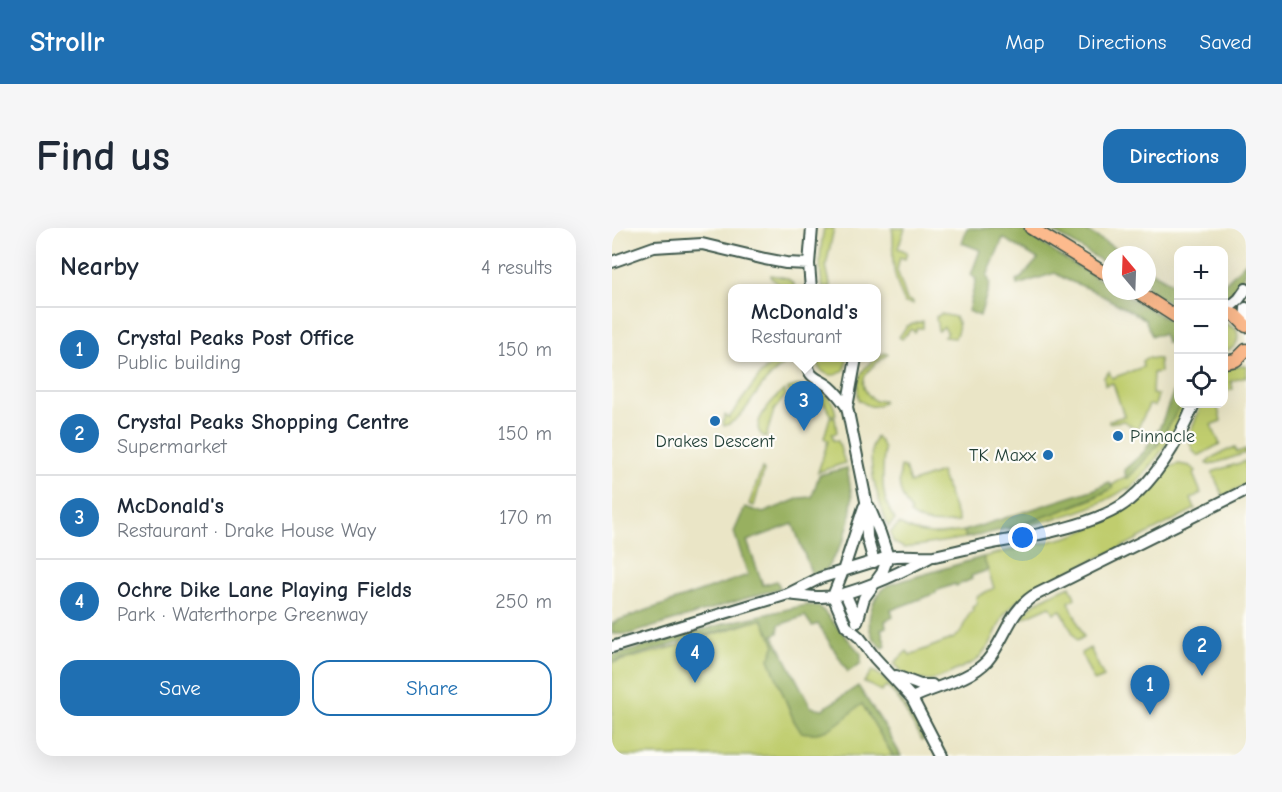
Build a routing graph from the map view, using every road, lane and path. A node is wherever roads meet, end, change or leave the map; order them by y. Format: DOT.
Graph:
graph roads {
  1 [pos="812,228"];
  2 [pos="1031,228"];
  3 [pos="612,262"];
  4 [pos="809,264"];
  5 [pos="1102,271"];
  6 [pos="811,284"];
  7 [pos="1246,290"];
  8 [pos="1151,300"];
  9 [pos="1246,308"];
  10 [pos="1228,309"];
  11 [pos="1228,313"];
  12 [pos="1174,314"];
  13 [pos="1245,324"];
  14 [pos="1244,354"];
  15 [pos="1228,361"];
  16 [pos="808,362"];
  17 [pos="855,362"];
  18 [pos="853,373"];
  19 [pos="827,385"];
  20 [pos="847,407"];
  21 [pos="1192,408"];
  22 [pos="1246,490"];
  23 [pos="866,501"];
  24 [pos="933,556"];
  25 [pos="874,562"];
  26 [pos="886,563"];
  27 [pos="918,563"];
  28 [pos="843,571"];
  29 [pos="876,582"];
  30 [pos="802,587"];
  31 [pos="838,592"];
  32 [pos="788,594"];
  33 [pos="857,622"];
  34 [pos="859,637"];
  35 [pos="612,647"];
  36 [pos="890,674"];
  37 [pos="942,685"];
  38 [pos="912,698"];
  39 [pos="942,756"];
  1 -- 4 [label="street"];
  2 -- 5 [label="main road"];
  3 -- 4 [label="street"];
  4 -- 6 [label="street"];
  7 -- 10 [label="street"];
  8 -- 12 [label="main road"];
  9 -- 13 [label="street"];
  11 -- 13 [label="main road"];
  14 -- 15 [label="main road"];
  16 -- 19 [label="street"];
  17 -- 18 [label="street"];
  18 -- 19 [label="street"];
  18 -- 20 [label="street"];
  19 -- 20 [label="street"];
  20 -- 23 [label="street"];
  21 -- 24 [label="street"];
  22 -- 37 [label="street"];
  23 -- 25 [label="street"];
  23 -- 26 [label="street"];
  23 -- 28 [label="street"];
  24 -- 26 [label="street"];
  24 -- 27 [label="street"];
  25 -- 26 [label="street"];
  25 -- 28 [label="street"];
  26 -- 27 [label="street"];
  26 -- 29 [label="street"];
  27 -- 29 [label="street"];
  28 -- 30 [label="street"];
  28 -- 31 [label="street"];
  29 -- 31 [label="street"];
  29 -- 33 [label="street"];
  30 -- 31 [label="street"];
  30 -- 32 [label="street"];
  31 -- 32 [label="street"];
  31 -- 33 [label="street"];
  31 -- 34 [label="street"];
  32 -- 35 [label="street"];
  33 -- 34 [label="street"];
  34 -- 36 [label="street"];
  36 -- 37 [label="street"];
  36 -- 38 [label="street"];
  37 -- 38 [label="street"];
  38 -- 39 [label="street"];
}
